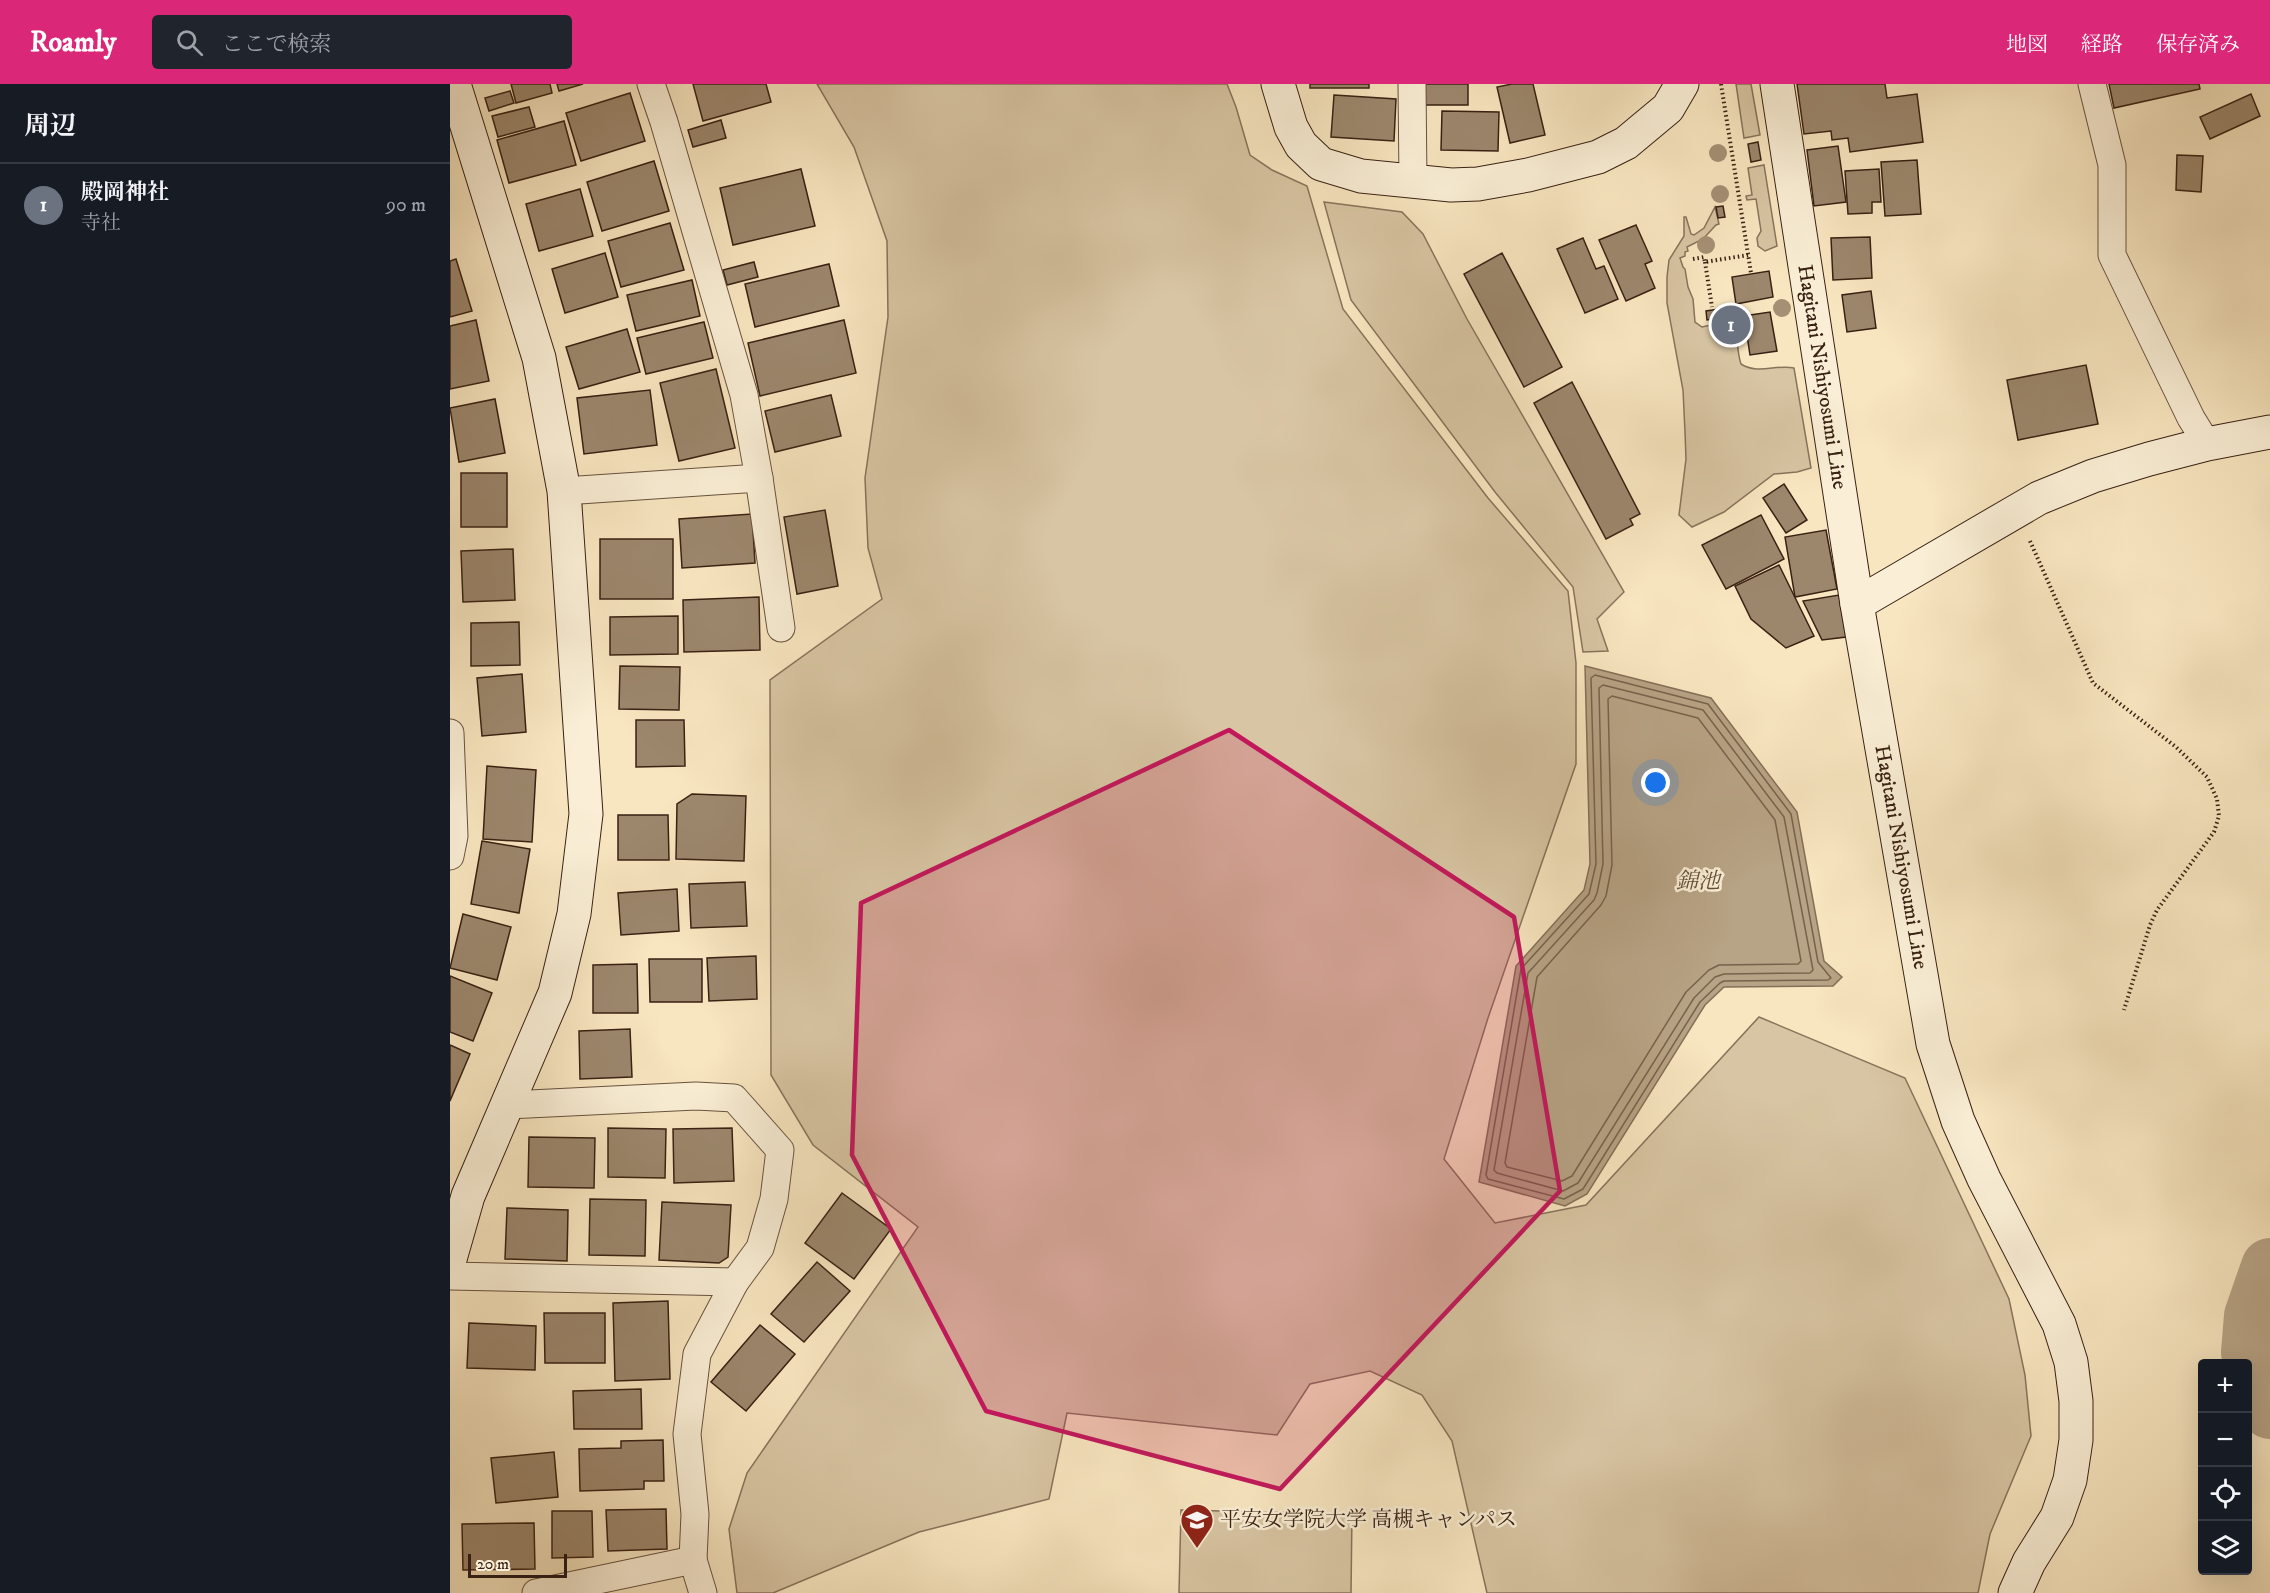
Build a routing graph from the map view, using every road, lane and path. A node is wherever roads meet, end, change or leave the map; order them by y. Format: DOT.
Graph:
graph roads {
  1 [pos="454,84"];
  2 [pos="651,84"];
  3 [pos="1278,84"];
  4 [pos="1412,84"];
  5 [pos="1682,84"];
  6 [pos="1721,84"];
  7 [pos="1777,84"];
  8 [pos="2092,84"];
  9 [pos="1413,183"];
  10 [pos="1748,255"];
  11 [pos="1693,259"];
  12 [pos="1704,262"];
  13 [pos="1751,273"];
  14 [pos="1712,307"];
  15 [pos="2270,432"];
  16 [pos="2207,444"];
  17 [pos="759,478"];
  18 [pos="564,491"];
  19 [pos="2016,510"];
  20 [pos="1857,604"];
  21 [pos="781,628"];
  22 [pos="450,733"];
  23 [pos="451,843"];
  24 [pos="2124,1010"];
  25 [pos="507,1104"];
  26 [pos="450,1259"];
  27 [pos="450,1276"];
  28 [pos="735,1282"];
  29 [pos="693,1560"];
  30 [pos="536,1593"];
  31 [pos="703,1593"];
  32 [pos="2015,1593"];
  1 -- 18 [label="street"];
  2 -- 17 [label="street"];
  3 -- 9 [label="street"];
  4 -- 9 [label="street"];
  5 -- 9 [label="street"];
  6 -- 10 [label="path"];
  7 -- 20 [label="street, Hagitani Nishiyosumi Line"];
  8 -- 16 [label="street"];
  10 -- 12 [label="path"];
  10 -- 13 [label="path"];
  11 -- 12 [label="path"];
  12 -- 14 [label="path"];
  15 -- 16 [label="street"];
  16 -- 19 [label="street"];
  17 -- 18 [label="street"];
  17 -- 21 [label="street"];
  18 -- 25 [label="street"];
  19 -- 20 [label="street"];
  19 -- 24 [label="path"];
  20 -- 32 [label="street, Hagitani Nishiyosumi Line"];
  22 -- 23 [label="street"];
  25 -- 26 [label="street"];
  25 -- 28 [label="street"];
  27 -- 28 [label="street"];
  28 -- 29 [label="street"];
  29 -- 30 [label="street"];
  29 -- 31 [label="street"];
}
